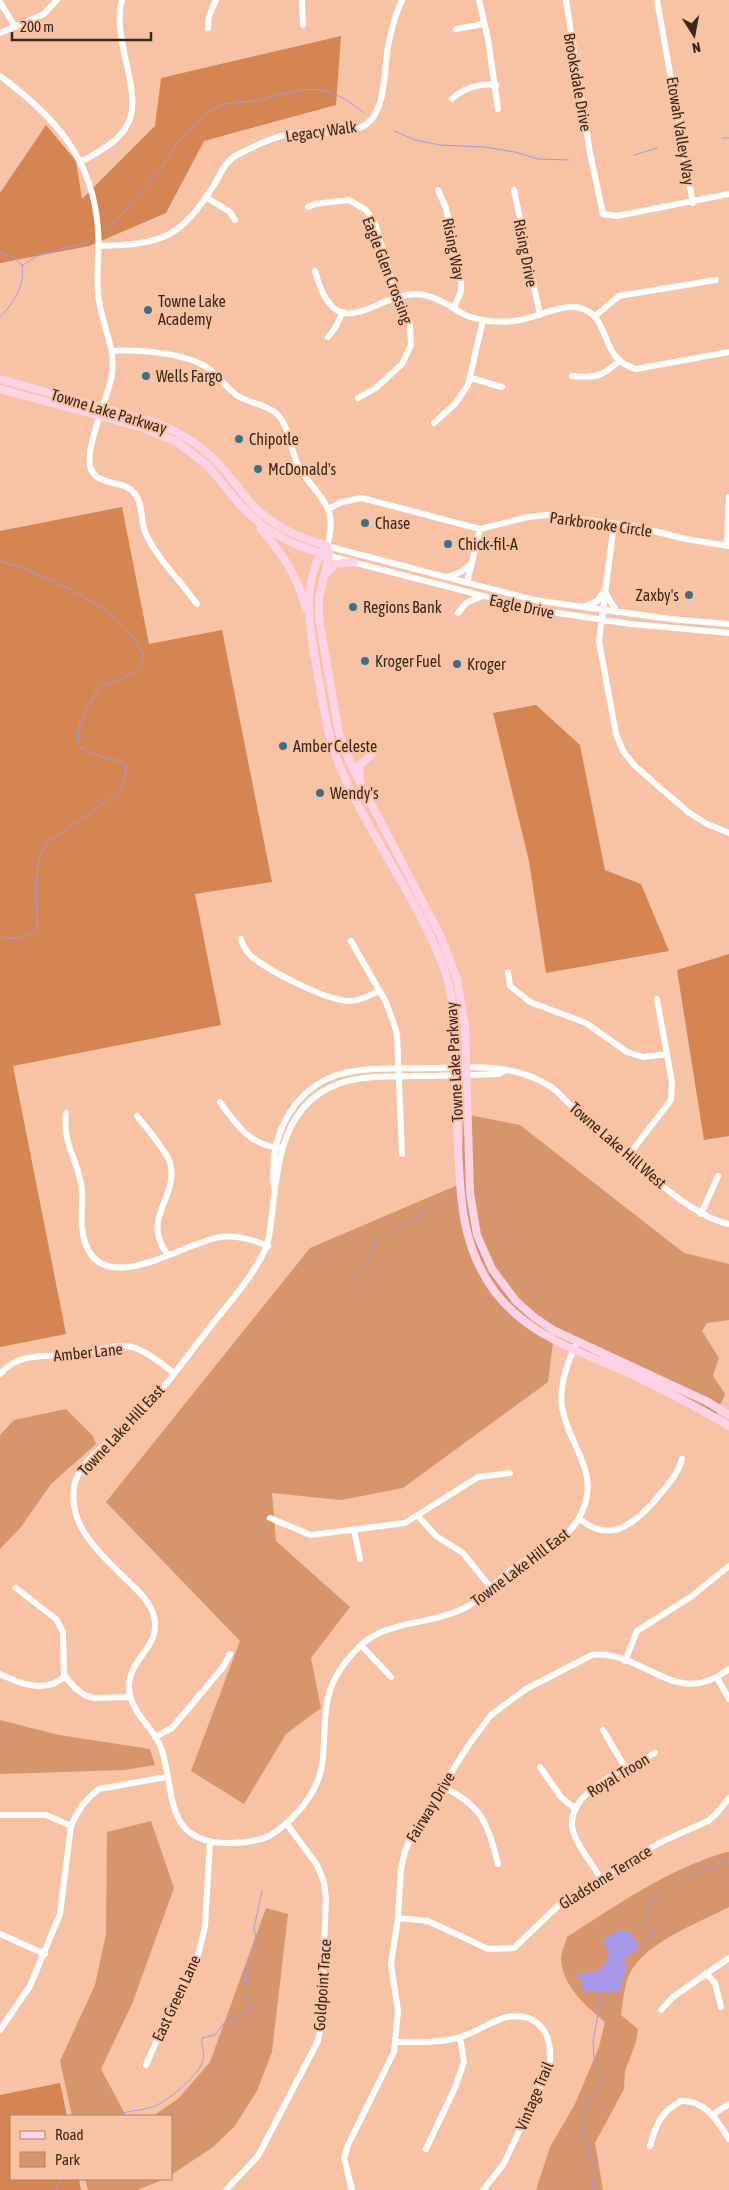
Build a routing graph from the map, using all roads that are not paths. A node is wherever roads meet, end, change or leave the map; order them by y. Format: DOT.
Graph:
graph roads {
  1 [pos="57,0"];
  2 [pos="122,0"];
  3 [pos="216,0"];
  4 [pos="302,0"];
  5 [pos="402,0"];
  6 [pos="479,0"];
  7 [pos="566,0"];
  8 [pos="657,0"];
  9 [pos="0,2"];
  10 [pos="484,24"];
  11 [pos="303,26"];
  12 [pos="15,27"];
  13 [pos="208,28"];
  14 [pos="456,29"];
  15 [pos="0,33"];
  16 [pos="0,76"];
  17 [pos="496,85"];
  18 [pos="452,99"];
  19 [pos="498,108"];
  20 [pos="80,162"];
  21 [pos="438,190"];
  22 [pos="514,190"];
  23 [pos="729,194"];
  24 [pos="206,198"];
  25 [pos="693,203"];
  26 [pos="308,207"];
  27 [pos="235,220"];
  28 [pos="99,246"];
  29 [pos="316,271"];
  30 [pos="716,280"];
  31 [pos="398,297"];
  32 [pos="454,308"];
  33 [pos="343,312"];
  34 [pos="540,315"];
  35 [pos="595,316"];
  36 [pos="483,320"];
  37 [pos="328,337"];
  38 [pos="112,351"];
  39 [pos="729,352"];
  40 [pos="619,361"];
  41 [pos="572,376"];
  42 [pos="471,378"];
  43 [pos="0,379"];
  44 [pos="502,387"];
  45 [pos="0,388"];
  46 [pos="358,398"];
  47 [pos="103,408"];
  48 [pos="100,416"];
  49 [pos="434,423"];
  50 [pos="729,497"];
  51 [pos="328,509"];
  52 [pos="249,514"];
  53 [pos="614,523"];
  54 [pos="480,529"];
  55 [pos="327,546"];
  56 [pos="728,546"];
  57 [pos="325,555"];
  58 [pos="354,562"];
  59 [pos="472,562"];
  60 [pos="324,576"];
  61 [pos="444,577"];
  62 [pos="467,583"];
  63 [pos="605,590"];
  64 [pos="482,597"];
  65 [pos="197,604"];
  66 [pos="582,608"];
  67 [pos="602,610"];
  68 [pos="617,612"];
  69 [pos="458,613"];
  70 [pos="309,618"];
  71 [pos="601,620"];
  72 [pos="729,624"];
  73 [pos="729,633"];
  74 [pos="370,755"];
  75 [pos="361,787"];
  76 [pos="729,833"];
  77 [pos="241,939"];
  78 [pos="350,941"];
  79 [pos="508,972"];
  80 [pos="379,991"];
  81 [pos="658,998"];
  82 [pos="667,1054"];
  83 [pos="400,1069"];
  84 [pos="455,1071"];
  85 [pos="466,1071"];
  86 [pos="400,1077"];
  87 [pos="220,1102"];
  88 [pos="66,1113"];
  89 [pos="137,1116"];
  90 [pos="275,1148"];
  91 [pos="282,1149"];
  92 [pos="402,1154"];
  93 [pos="628,1156"];
  94 [pos="718,1176"];
  95 [pos="275,1191"];
  96 [pos="701,1214"];
  97 [pos="729,1224"];
  98 [pos="268,1246"];
  99 [pos="168,1255"];
  100 [pos="575,1346"];
  101 [pos="174,1373"];
  102 [pos="0,1374"];
  103 [pos="729,1415"];
  104 [pos="729,1426"];
  105 [pos="682,1459"];
  106 [pos="510,1473"];
  107 [pos="417,1515"];
  108 [pos="270,1518"];
  109 [pos="579,1518"];
  110 [pos="354,1530"];
  111 [pos="360,1560"];
  112 [pos="729,1566"];
  113 [pos="16,1588"];
  114 [pos="492,1588"];
  115 [pos="361,1645"];
  116 [pos="230,1654"];
  117 [pos="625,1661"];
  118 [pos="729,1669"];
  119 [pos="0,1674"];
  120 [pos="65,1676"];
  121 [pos="391,1677"];
  122 [pos="717,1678"];
  123 [pos="130,1697"];
  124 [pos="729,1699"];
  125 [pos="603,1730"];
  126 [pos="155,1736"];
  127 [pos="655,1753"];
  128 [pos="540,1767"];
  129 [pos="626,1769"];
  130 [pos="166,1776"];
  131 [pos="442,1786"];
  132 [pos="729,1798"];
  133 [pos="574,1808"];
  134 [pos="0,1815"];
  135 [pos="287,1824"];
  136 [pos="71,1826"];
  137 [pos="210,1841"];
  138 [pos="498,1864"];
  139 [pos="600,1877"];
  140 [pos="398,1918"];
  141 [pos="0,1934"];
  142 [pos="45,1954"];
  143 [pos="729,1958"];
  144 [pos="706,1973"];
  145 [pos="721,2007"];
  146 [pos="660,2010"];
  147 [pos="0,2030"];
  148 [pos="460,2037"];
  149 [pos="396,2042"];
  150 [pos="146,2065"];
  151 [pos="729,2104"];
  152 [pos="712,2115"];
  153 [pos="729,2139"];
  154 [pos="650,2146"];
  155 [pos="426,2149"];
  156 [pos="226,2190"];
  157 [pos="352,2190"];
  158 [pos="484,2190"];
  1 -- 12 [label="street"];
  2 -- 20 [label="street"];
  3 -- 13 [label="street"];
  4 -- 11 [label="street"];
  5 -- 24 [label="street, Legacy Walk"];
  6 -- 10 [label="street"];
  7 -- 25 [label="street, Brooksdale Drive"];
  8 -- 25 [label="street, Etowah Valley Way"];
  9 -- 12 [label="street"];
  10 -- 14 [label="street"];
  10 -- 17 [label="street"];
  12 -- 15 [label="street"];
  16 -- 20 [label="street"];
  17 -- 18 [label="street"];
  17 -- 19 [label="street"];
  20 -- 28 [label="street"];
  21 -- 32 [label="street, Rising Way"];
  22 -- 34 [label="street, Rising Drive"];
  23 -- 25 [label="street"];
  24 -- 27 [label="street"];
  24 -- 28 [label="street, Legacy Walk"];
  26 -- 31 [label="street, Eagle Glen Crossing"];
  28 -- 38 [label="street"];
  29 -- 33 [label="street"];
  30 -- 35 [label="street"];
  31 -- 32 [label="street"];
  31 -- 33 [label="street"];
  31 -- 46 [label="street, Eagle Glen Crossing"];
  32 -- 36 [label="street"];
  33 -- 37 [label="street"];
  34 -- 35 [label="street"];
  34 -- 36 [label="street"];
  35 -- 40 [label="street"];
  36 -- 42 [label="street"];
  38 -- 47 [label="street"];
  38 -- 51 [label="street"];
  39 -- 40 [label="street"];
  40 -- 41 [label="street"];
  42 -- 44 [label="street"];
  42 -- 49 [label="street"];
  43 -- 47 [label="main road, Towne Lake Parkway"];
  45 -- 48 [label="main road, Towne Lake Parkway"];
  47 -- 48 [label="street"];
  47 -- 55 [label="main road, Towne Lake Parkway"];
  48 -- 52 [label="main road, Towne Lake Parkway"];
  48 -- 65 [label="street"];
  50 -- 56 [label="street"];
  51 -- 54 [label="street, Parkbrooke Circle"];
  51 -- 55 [label="street"];
  52 -- 57 [label="main road, Towne Lake Parkway"];
  52 -- 70 [label="main road"];
  53 -- 54 [label="street, Parkbrooke Circle"];
  53 -- 56 [label="street, Parkbrooke Circle"];
  53 -- 63 [label="street"];
  54 -- 59 [label="street"];
  55 -- 57 [label="main road, Towne Lake Parkway"];
  55 -- 61 [label="street, Eagle Drive"];
  57 -- 58 [label="street, Eagle Drive"];
  57 -- 60 [label="main road, Towne Lake Parkway"];
  57 -- 70 [label="main road, Towne Lake Parkway"];
  58 -- 60 [label="main road"];
  58 -- 64 [label="street, Eagle Drive"];
  59 -- 61 [label="street"];
  59 -- 62 [label="street"];
  60 -- 75 [label="main road, Towne Lake Parkway"];
  61 -- 62 [label="street, Eagle Drive"];
  62 -- 66 [label="street, Eagle Drive"];
  63 -- 66 [label="street"];
  63 -- 67 [label="street"];
  63 -- 68 [label="street"];
  64 -- 69 [label="street"];
  64 -- 71 [label="street, Eagle Drive"];
  66 -- 67 [label="street, Eagle Drive"];
  67 -- 68 [label="street, Eagle Drive"];
  67 -- 71 [label="street"];
  68 -- 72 [label="street, Eagle Drive"];
  70 -- 84 [label="main road, Towne Lake Parkway"];
  71 -- 73 [label="street, Eagle Drive"];
  71 -- 76 [label="street"];
  74 -- 75 [label="main road"];
  75 -- 85 [label="main road, Towne Lake Parkway"];
  77 -- 80 [label="street"];
  78 -- 80 [label="street"];
  79 -- 82 [label="street"];
  80 -- 83 [label="street"];
  81 -- 82 [label="street"];
  82 -- 93 [label="street"];
  83 -- 84 [label="street, Towne Lake Hill East"];
  83 -- 86 [label="street"];
  83 -- 90 [label="street, Towne Lake Hill East"];
  84 -- 85 [label="street, Towne Lake Hill East"];
  84 -- 86 [label="street, Towne Lake Hill East"];
  84 -- 100 [label="main road, Towne Lake Parkway"];
  85 -- 93 [label="street, Towne Lake Hill West"];
  85 -- 100 [label="main road, Towne Lake Parkway"];
  86 -- 91 [label="street, Towne Lake Hill East"];
  86 -- 92 [label="street"];
  87 -- 90 [label="street"];
  88 -- 99 [label="street"];
  89 -- 99 [label="street"];
  90 -- 91 [label="street"];
  90 -- 95 [label="street, Towne Lake Hill East"];
  91 -- 95 [label="street, Towne Lake Hill East"];
  93 -- 96 [label="street, Towne Lake Hill West"];
  94 -- 96 [label="street"];
  95 -- 98 [label="street, Towne Lake Hill East"];
  96 -- 97 [label="street, Towne Lake Hill West"];
  98 -- 99 [label="street"];
  98 -- 101 [label="street, Towne Lake Hill East"];
  100 -- 103 [label="main road, Towne Lake Parkway"];
  100 -- 104 [label="main road, Towne Lake Parkway"];
  100 -- 109 [label="street, Towne Lake Hill East"];
  101 -- 102 [label="street, Amber Lane"];
  101 -- 123 [label="street, Towne Lake Hill East"];
  105 -- 109 [label="street"];
  106 -- 107 [label="street"];
  107 -- 110 [label="street"];
  107 -- 114 [label="street"];
  108 -- 110 [label="street"];
  109 -- 114 [label="street, Towne Lake Hill East"];
  110 -- 111 [label="street"];
  112 -- 117 [label="street"];
  113 -- 120 [label="street"];
  114 -- 115 [label="street, Towne Lake Hill East"];
  115 -- 121 [label="street"];
  115 -- 135 [label="street, Towne Lake Hill East"];
  116 -- 126 [label="street"];
  117 -- 122 [label="street, Fairway Drive"];
  117 -- 131 [label="street, Fairway Drive"];
  118 -- 122 [label="street, Fairway Drive"];
  119 -- 120 [label="street"];
  120 -- 123 [label="street"];
  122 -- 124 [label="street"];
  123 -- 126 [label="street, Towne Lake Hill East"];
  125 -- 129 [label="street"];
  126 -- 130 [label="street, Towne Lake Hill East"];
  127 -- 129 [label="street, Royal Troon"];
  128 -- 133 [label="street"];
  129 -- 133 [label="street, Royal Troon"];
  130 -- 136 [label="street"];
  130 -- 137 [label="street, Towne Lake Hill East"];
  131 -- 138 [label="street"];
  131 -- 140 [label="street, Fairway Drive"];
  132 -- 139 [label="street, Gladstone Terrace"];
  133 -- 139 [label="street, Royal Troon"];
  134 -- 136 [label="street"];
  135 -- 137 [label="street, Towne Lake Hill East"];
  135 -- 156 [label="street, Goldpoint Trace"];
  136 -- 142 [label="street"];
  137 -- 150 [label="street, East Green Lane"];
  139 -- 140 [label="street, Gladstone Terrace"];
  140 -- 149 [label="street, Fairway Drive"];
  141 -- 142 [label="street"];
  142 -- 147 [label="street"];
  143 -- 144 [label="street"];
  144 -- 145 [label="street"];
  144 -- 146 [label="street"];
  148 -- 149 [label="street, Vintage Trail"];
  148 -- 155 [label="street"];
  148 -- 158 [label="street, Vintage Trail"];
  149 -- 157 [label="street, Fairway Drive"];
  151 -- 152 [label="street"];
  152 -- 153 [label="street"];
  152 -- 154 [label="street"];
}
